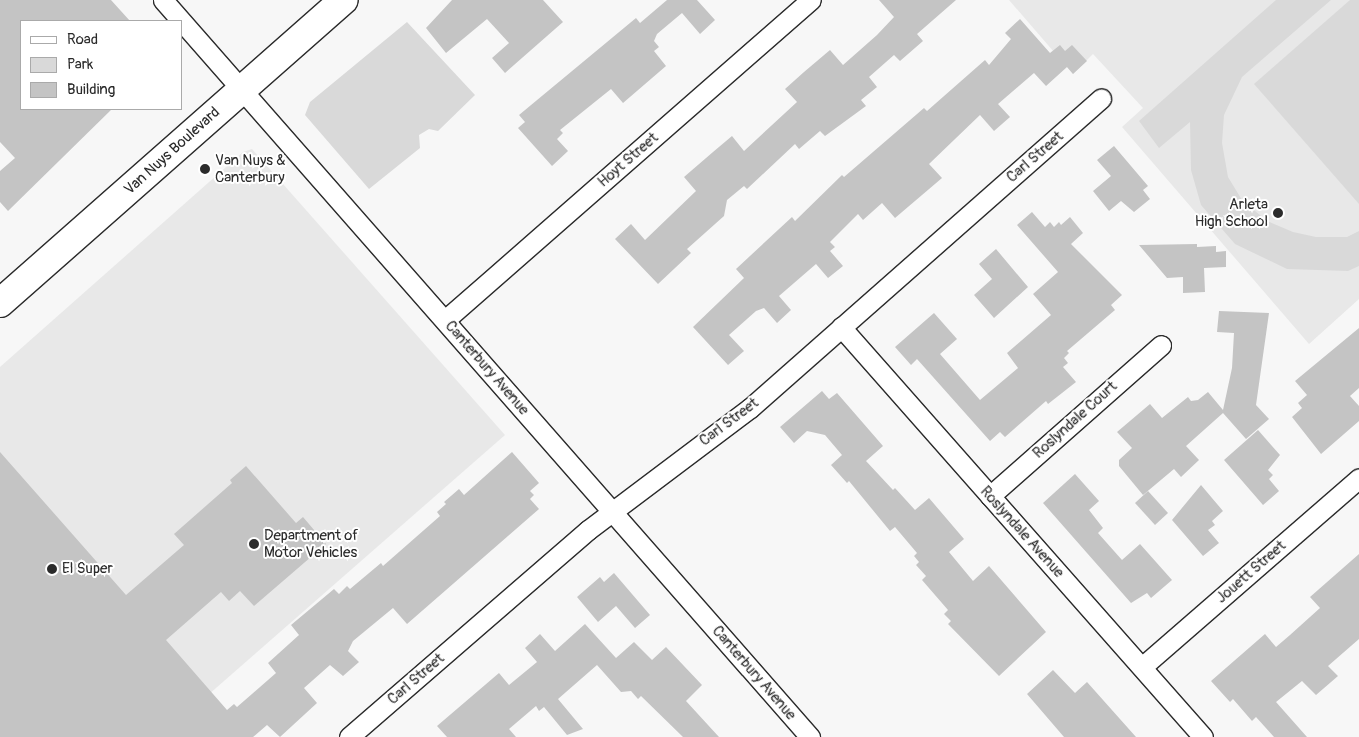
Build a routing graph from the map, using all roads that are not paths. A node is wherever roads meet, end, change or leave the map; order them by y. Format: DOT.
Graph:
graph roads {
  1 [pos="163,0"];
  2 [pos="344,0"];
  3 [pos="811,0"];
  4 [pos="181,20"];
  5 [pos="182,22"];
  6 [pos="241,89"];
  7 [pos="1101,99"];
  8 [pos="0,303"];
  9 [pos="445,320"];
  10 [pos="841,328"];
  11 [pos="1160,345"];
  12 [pos="1359,478"];
  13 [pos="990,496"];
  14 [pos="612,511"];
  15 [pos="1143,666"];
  16 [pos="349,737"];
  17 [pos="810,737"];
  18 [pos="1203,737"];
  1 -- 4 [label="street, Canterbury Avenue"];
  2 -- 6 [label="main road, Van Nuys Boulevard"];
  3 -- 9 [label="street, Hoyt Street"];
  5 -- 6 [label="street, Canterbury Avenue"];
  6 -- 8 [label="main road, Van Nuys Boulevard"];
  6 -- 9 [label="street, Canterbury Avenue"];
  7 -- 10 [label="street, Carl Street"];
  9 -- 14 [label="street, Canterbury Avenue"];
  10 -- 13 [label="street, Roslyndale Avenue"];
  10 -- 14 [label="street, Carl Street"];
  11 -- 13 [label="street, Roslyndale Court"];
  12 -- 15 [label="street, Jouett Street"];
  13 -- 15 [label="street, Roslyndale Avenue"];
  14 -- 16 [label="street, Carl Street"];
  14 -- 17 [label="street, Canterbury Avenue"];
  15 -- 18 [label="street, Roslyndale Avenue"];
}
